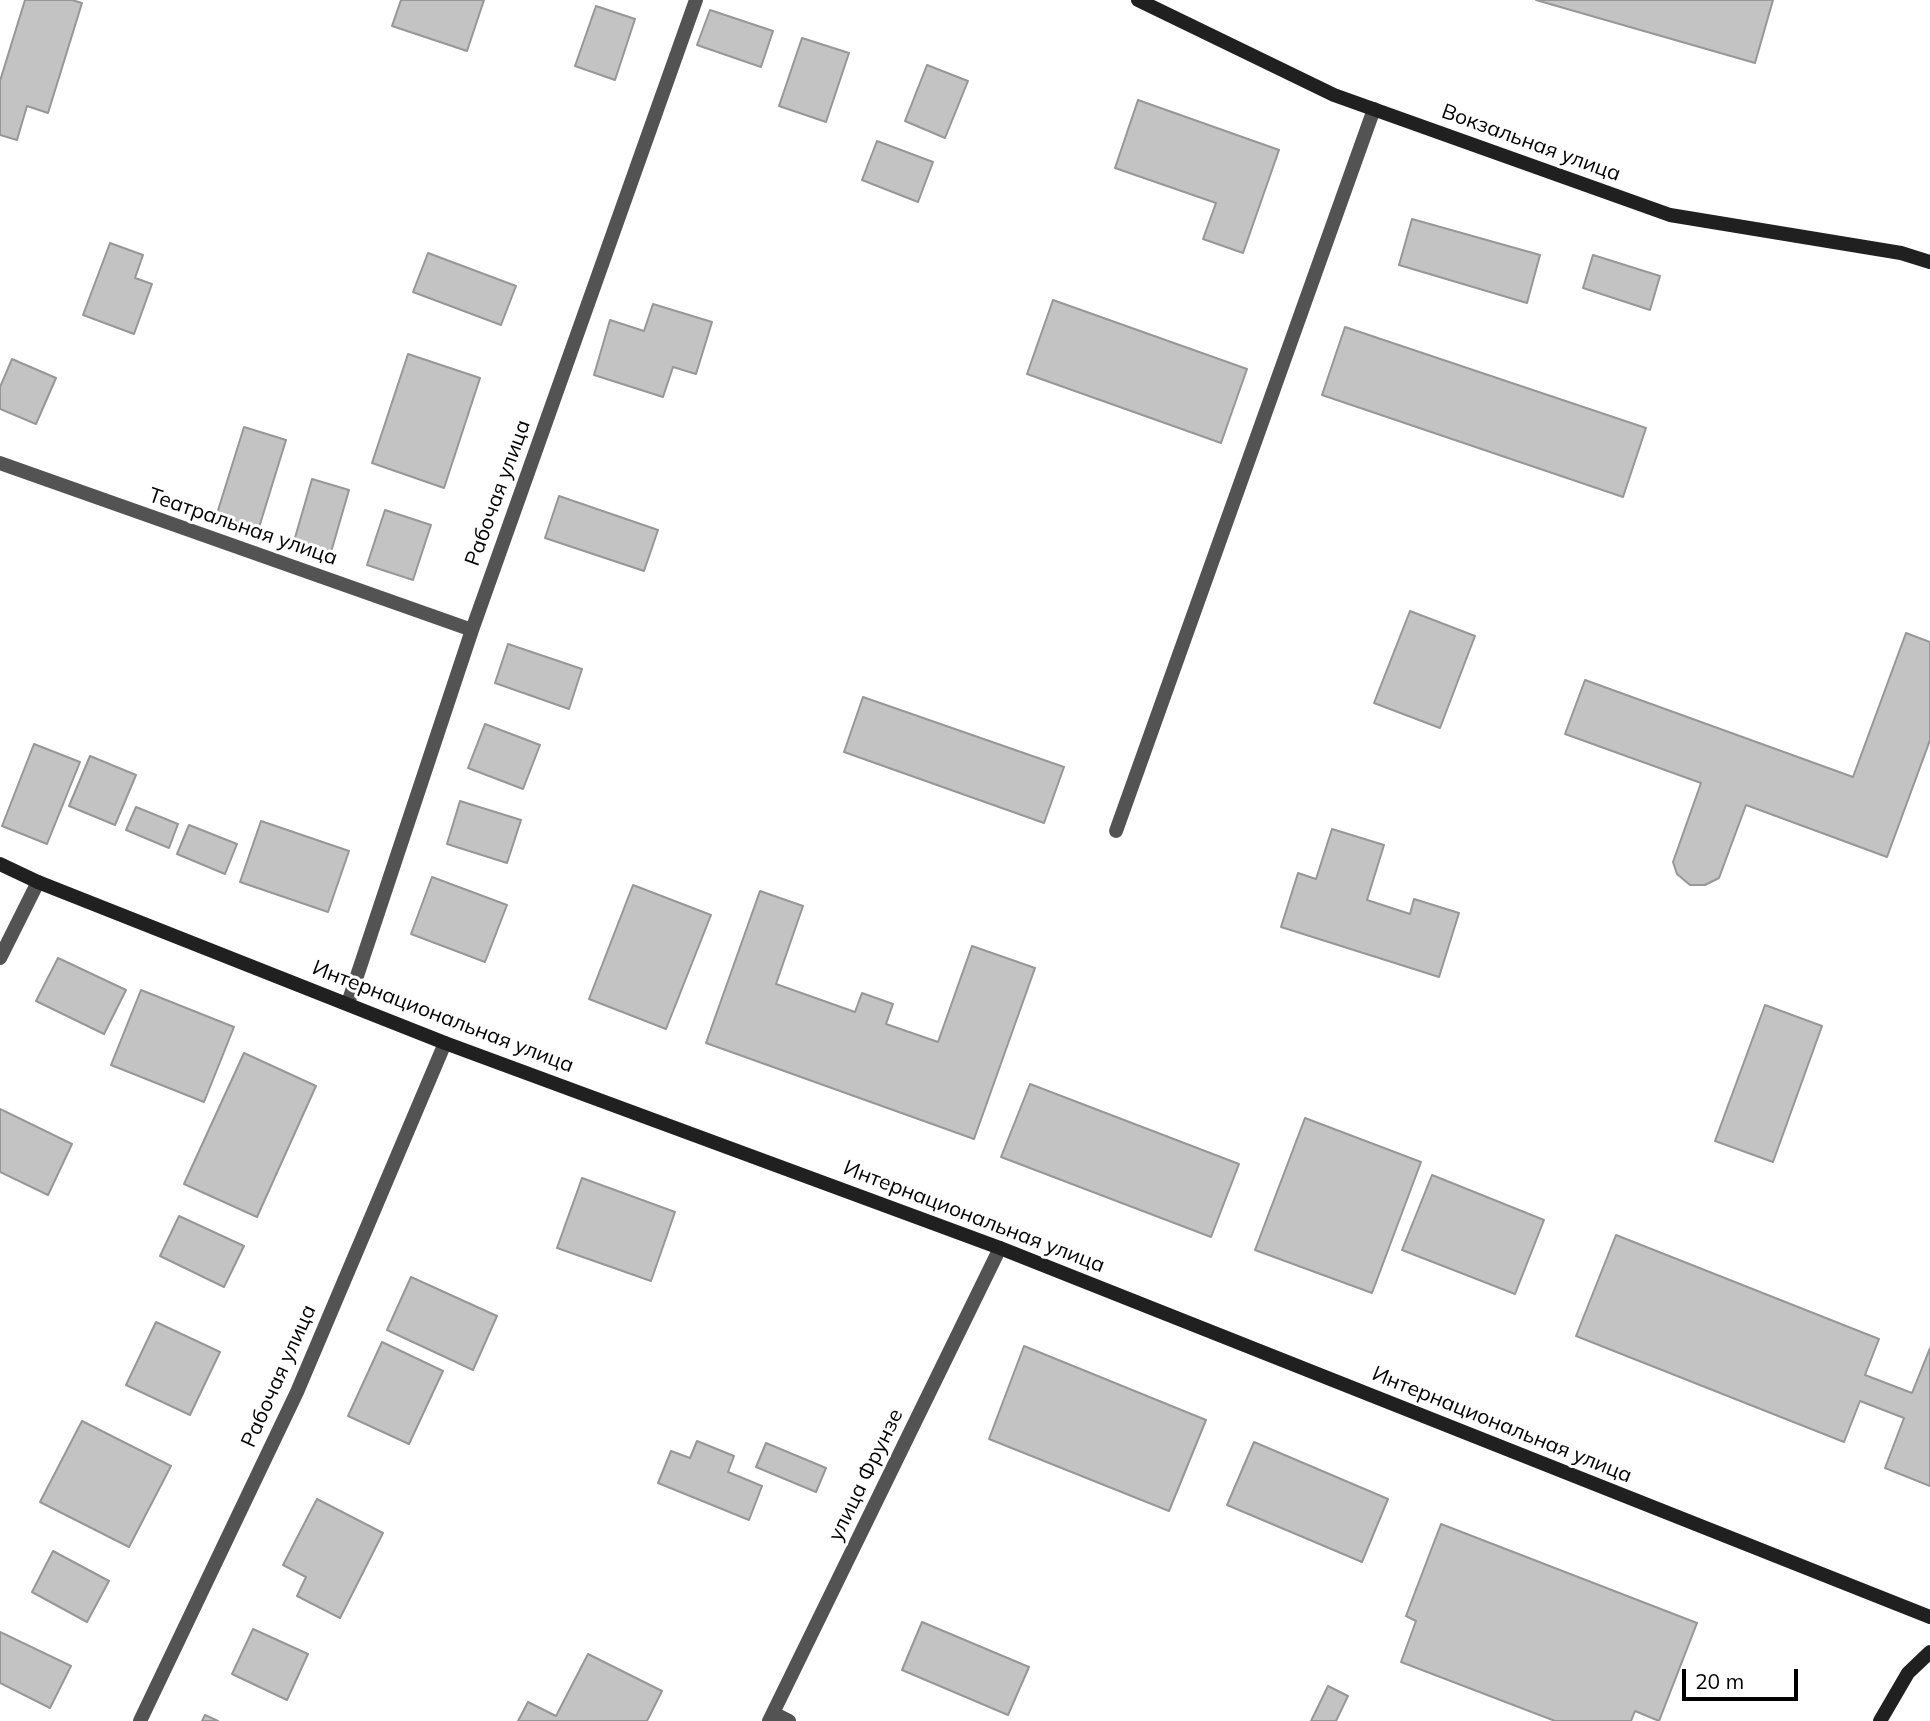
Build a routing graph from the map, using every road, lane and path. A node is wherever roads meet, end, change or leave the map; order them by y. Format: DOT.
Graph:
graph roads {
  1 [pos="696,0"];
  2 [pos="1138,0"];
  3 [pos="1374,109"];
  4 [pos="1930,262"];
  5 [pos="0,463"];
  6 [pos="472,630"];
  7 [pos="1116,831"];
  8 [pos="0,864"];
  9 [pos="38,882"];
  10 [pos="0,958"];
  11 [pos="348,1003"];
  12 [pos="445,1042"];
  13 [pos="1000,1248"];
  14 [pos="1930,1617"];
  15 [pos="1930,1652"];
  16 [pos="771,1717"];
  17 [pos="140,1721"];
  18 [pos="789,1721"];
  19 [pos="1881,1721"];
  1 -- 6 [label="street, Рабочая улица"];
  2 -- 3 [label="street, Вокзальная улица"];
  3 -- 4 [label="street, Вокзальная улица"];
  3 -- 7 [label="street"];
  5 -- 6 [label="street, Театральная улица"];
  6 -- 11 [label="street, Рабочая улица"];
  8 -- 9 [label="street, Интернациональная улица"];
  9 -- 10 [label="street"];
  9 -- 11 [label="street, Интернациональная улица"];
  11 -- 12 [label="street, Интернациональная улица"];
  12 -- 13 [label="street, Интернациональная улица"];
  12 -- 17 [label="street, Рабочая улица"];
  13 -- 14 [label="street, Интернациональная улица"];
  13 -- 16 [label="street, улица Фрунзе"];
  15 -- 19 [label="street"];
  16 -- 18 [label="street"];
}
